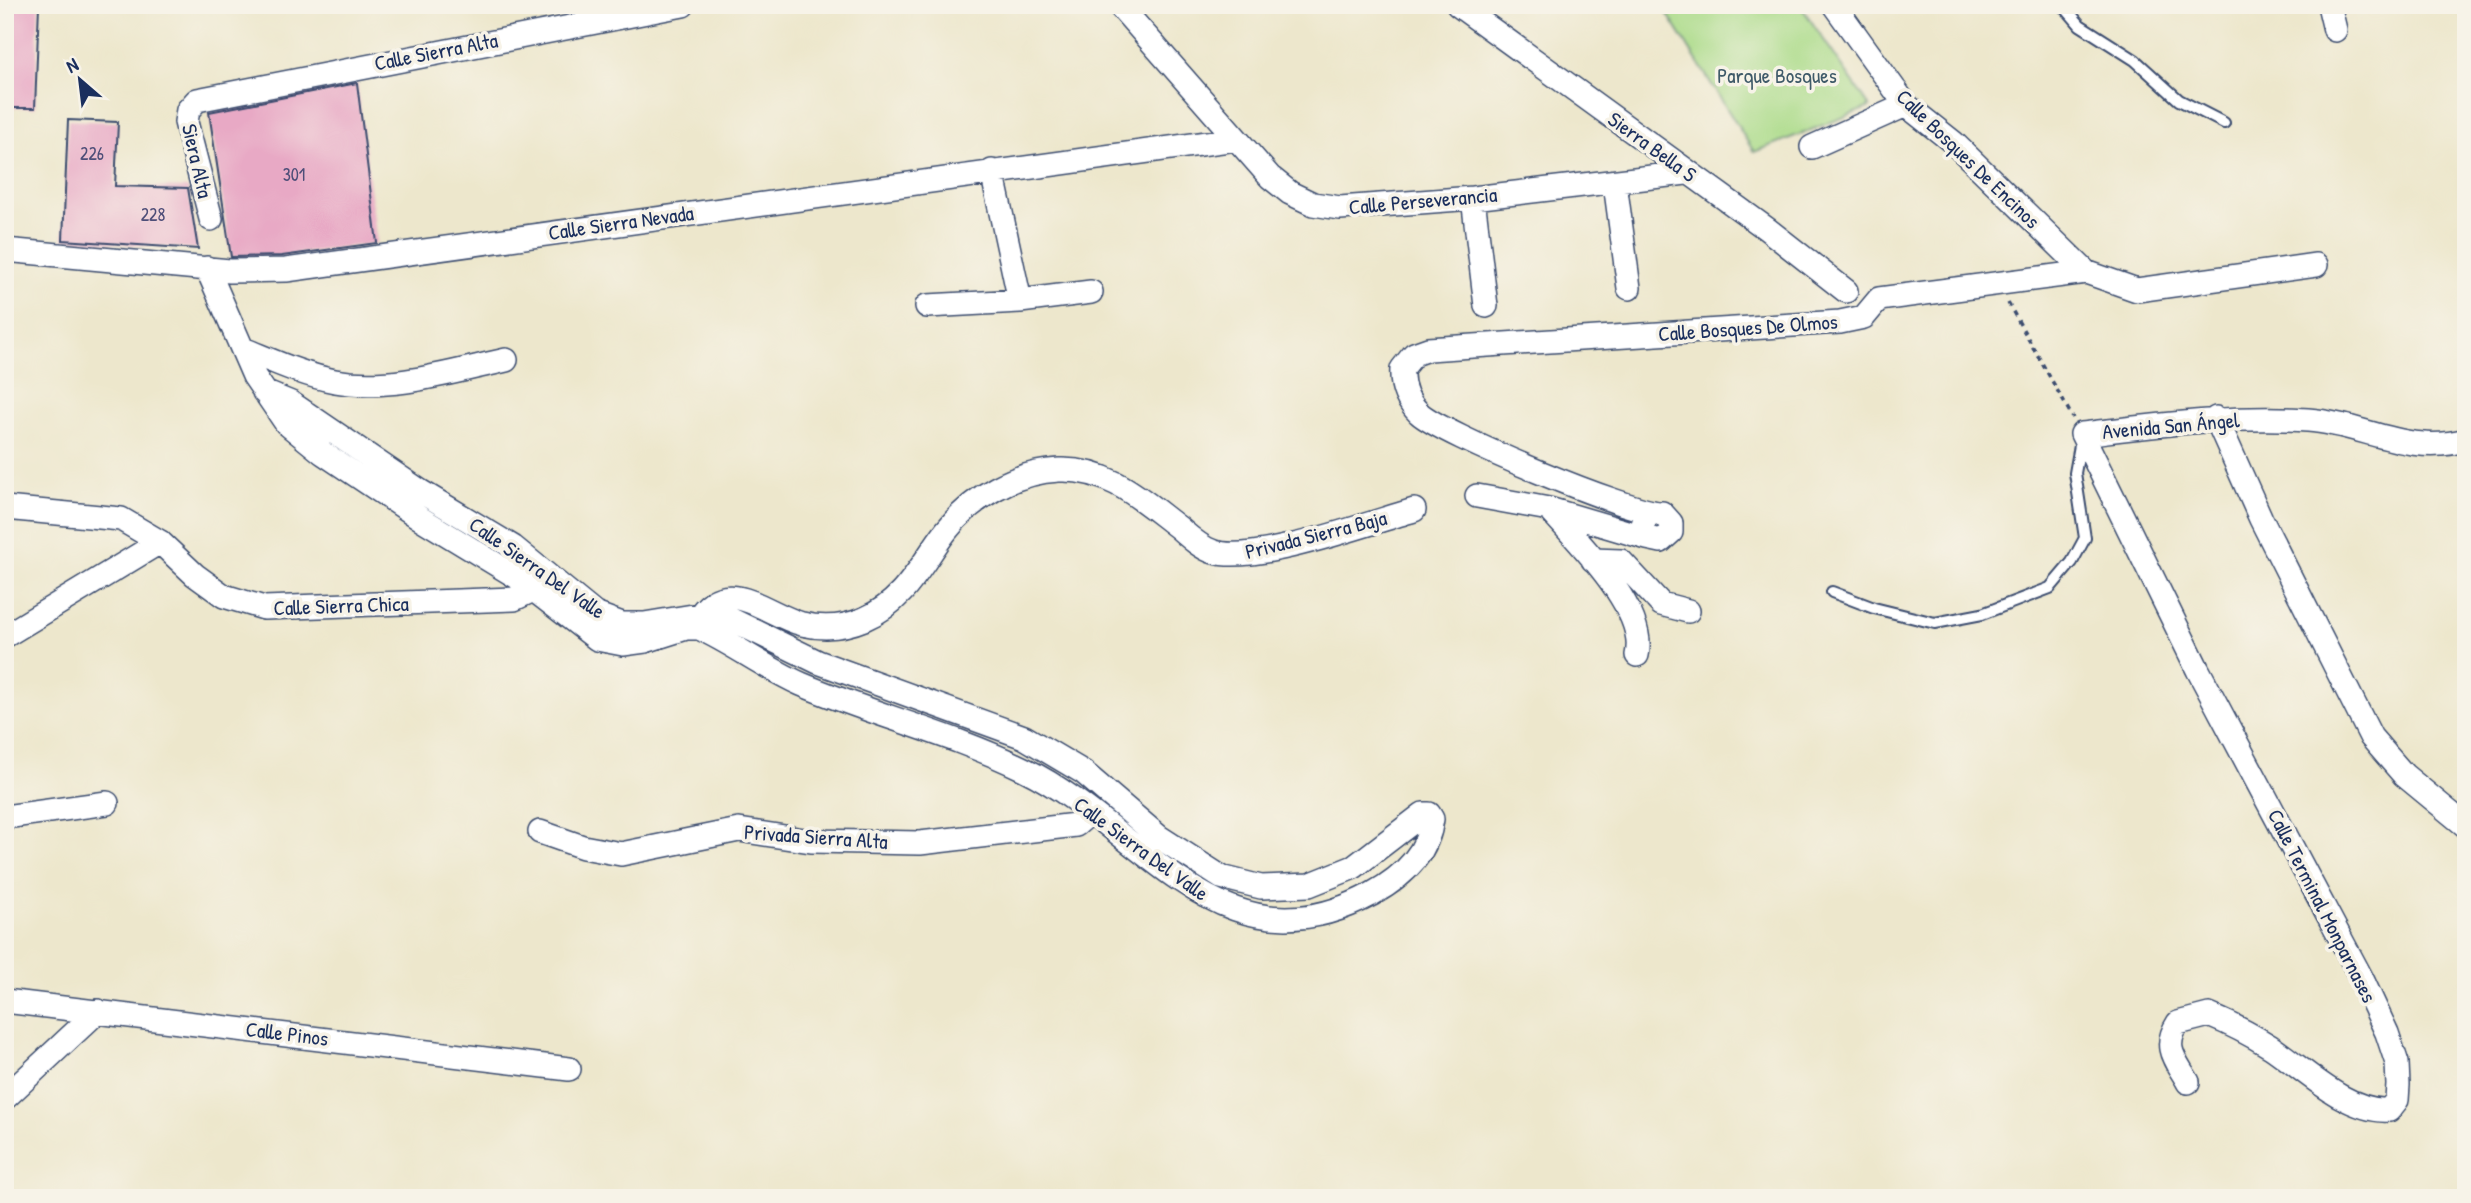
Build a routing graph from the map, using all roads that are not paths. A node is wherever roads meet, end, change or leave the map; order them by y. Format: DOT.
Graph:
graph roads {
  1 [pos="683,5"];
  2 [pos="1119,5"];
  3 [pos="1458,5"];
  4 [pos="1835,5"];
  5 [pos="2063,5"];
  6 [pos="2329,5"];
  7 [pos="2335,30"];
  8 [pos="191,104"];
  9 [pos="1906,105"];
  10 [pos="2224,123"];
  11 [pos="1237,139"];
  12 [pos="1812,147"];
  13 [pos="992,171"];
  14 [pos="1686,173"];
  15 [pos="1615,183"];
  16 [pos="1473,198"];
  17 [pos="211,219"];
  18 [pos="5,250"];
  19 [pos="2316,265"];
  20 [pos="207,268"];
  21 [pos="2086,272"];
  22 [pos="1629,288"];
  23 [pos="1846,290"];
  24 [pos="1091,292"];
  25 [pos="1020,301"];
  26 [pos="927,306"];
  27 [pos="1486,306"];
  28 [pos="243,349"];
  29 [pos="506,360"];
  30 [pos="2216,418"];
  31 [pos="2082,434"];
  32 [pos="2466,440"];
  33 [pos="1477,496"];
  34 [pos="5,508"];
  35 [pos="1549,509"];
  36 [pos="1414,510"];
  37 [pos="159,542"];
  38 [pos="1593,560"];
  39 [pos="541,581"];
  40 [pos="1832,592"];
  41 [pos="1688,611"];
  42 [pos="696,621"];
  43 [pos="5,636"];
  44 [pos="1637,655"];
  45 [pos="107,803"];
  46 [pos="1091,811"];
  47 [pos="5,817"];
  48 [pos="2466,826"];
  49 [pos="540,832"];
  50 [pos="5,1000"];
  51 [pos="98,1011"];
  52 [pos="569,1069"];
  53 [pos="2188,1082"];
  54 [pos="5,1098"];
  1 -- 8 [label="street, Calle Sierra Alta"];
  2 -- 11 [label="street, Calle Perseverancia"];
  3 -- 14 [label="street, Sierra Bella S"];
  4 -- 9 [label="street, Calle Bosques De Encinos"];
  5 -- 10 [label="lane"];
  6 -- 7 [label="street"];
  8 -- 17 [label="street, Siera Alta"];
  9 -- 12 [label="street"];
  9 -- 21 [label="street, Calle Bosques De Encinos"];
  11 -- 13 [label="street, Calle Sierra Nevada"];
  11 -- 16 [label="street, Calle Perseverancia"];
  13 -- 20 [label="street, Calle Sierra Nevada"];
  13 -- 25 [label="street"];
  14 -- 15 [label="street, Calle Perseverancia"];
  14 -- 23 [label="street, Sierra Bella S"];
  15 -- 16 [label="street, Calle Perseverancia"];
  15 -- 22 [label="street"];
  16 -- 27 [label="street"];
  18 -- 20 [label="street, Calle Sierra Nevada"];
  19 -- 21 [label="street, Calle Bosques De Olmos"];
  20 -- 28 [label="street, Calle Sierra Del Valle"];
  21 -- 35 [label="street, Calle Bosques De Olmos"];
  24 -- 25 [label="street"];
  25 -- 26 [label="street"];
  28 -- 29 [label="street"];
  28 -- 39 [label="street, Calle Sierra Del Valle"];
  30 -- 31 [label="street, Avenida San Ángel"];
  30 -- 32 [label="street, Avenida San Ángel"];
  30 -- 48 [label="street"];
  31 -- 40 [label="lane"];
  31 -- 53 [label="street, Calle Terminal Monparnases"];
  33 -- 35 [label="street"];
  34 -- 37 [label="street, Calle Sierra Chica"];
  35 -- 38 [label="street"];
  36 -- 42 [label="street, Privada Sierra Baja"];
  37 -- 39 [label="street, Calle Sierra Chica"];
  37 -- 43 [label="street"];
  38 -- 41 [label="street"];
  38 -- 44 [label="street"];
  39 -- 42 [label="street, Calle Sierra Del Valle"];
  42 -- 46 [label="street, Calle Sierra Del Valle"];
  42 -- 46 [label="street, Calle Sierra Del Valle"];
  45 -- 47 [label="street"];
  46 -- 49 [label="street, Privada Sierra Alta"];
  50 -- 51 [label="street, Calle Pinos"];
  51 -- 52 [label="street, Calle Pinos"];
  51 -- 54 [label="street"];
}
